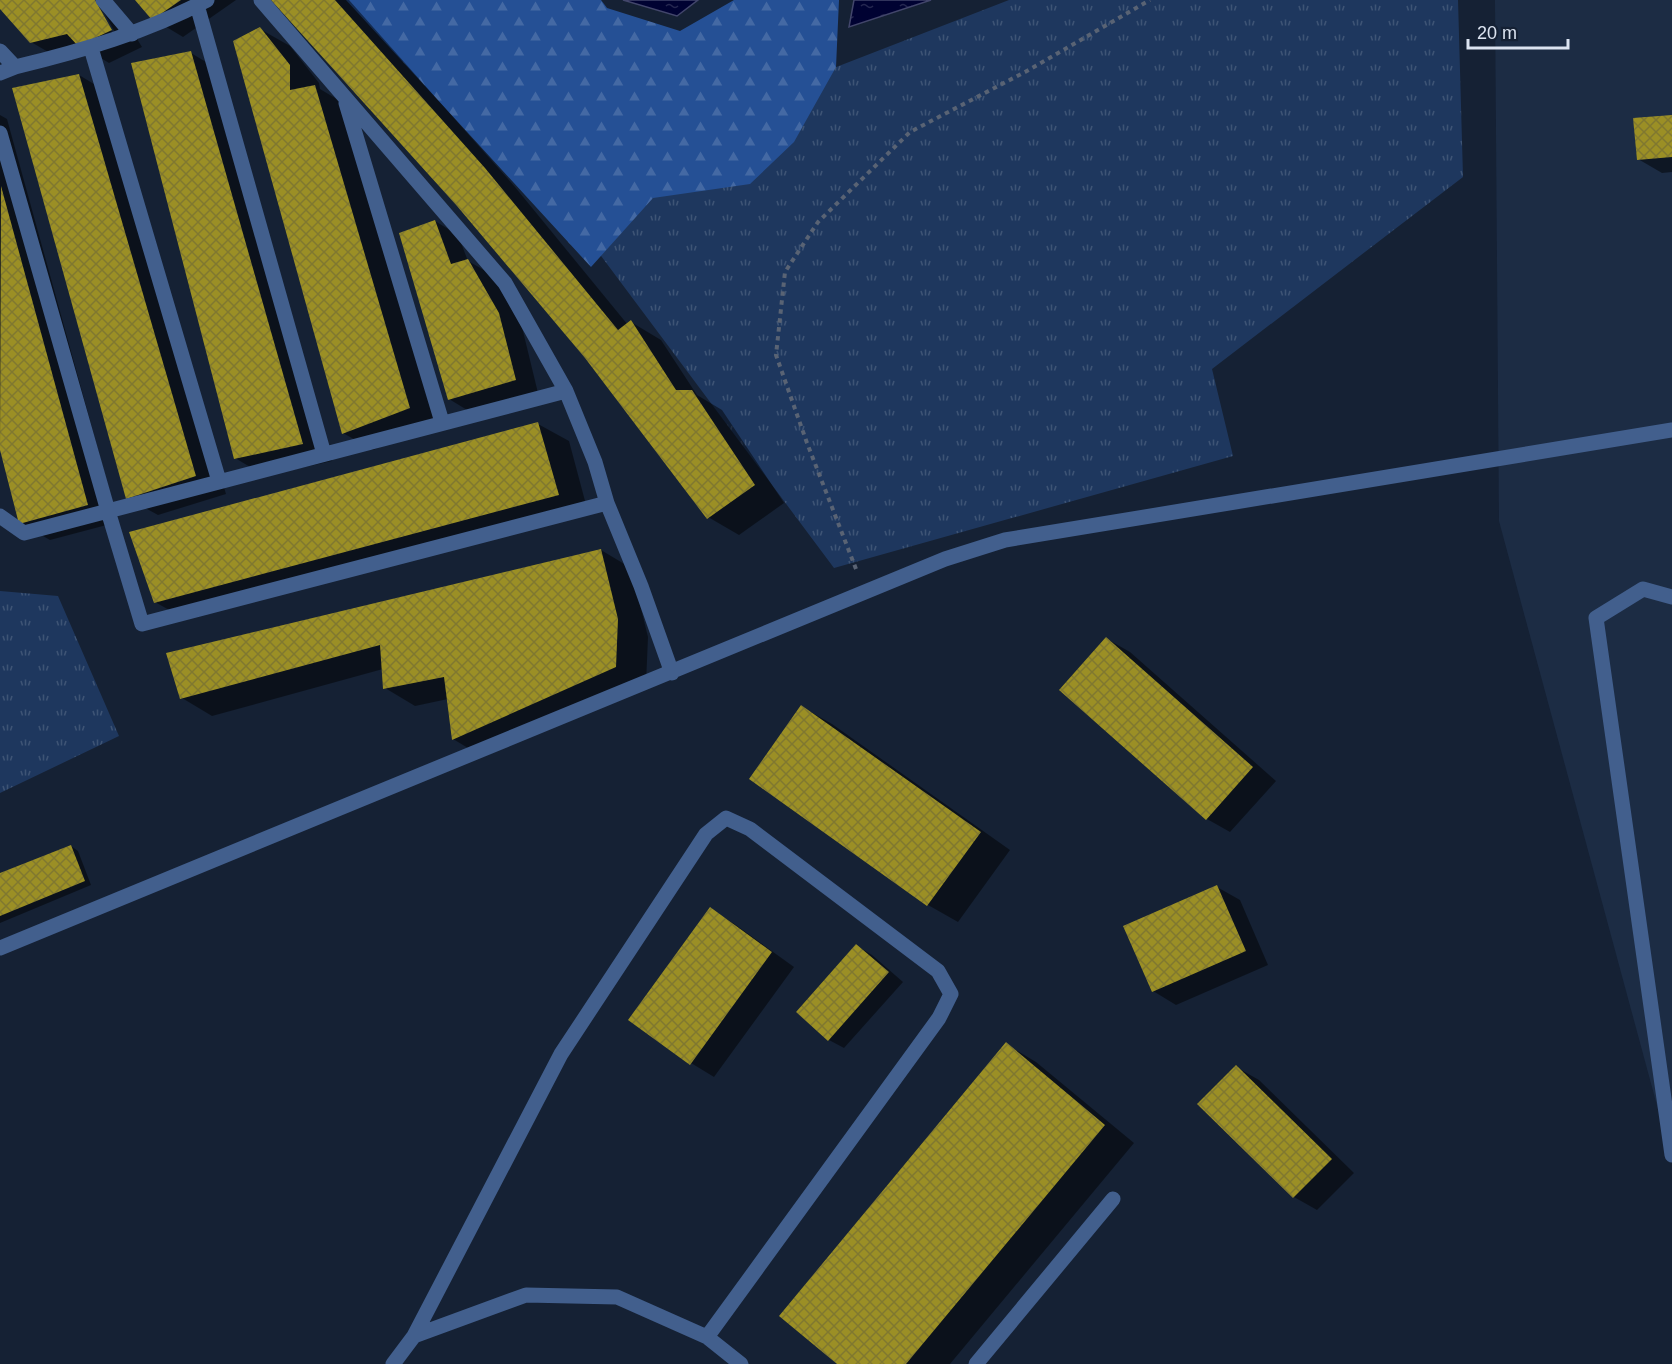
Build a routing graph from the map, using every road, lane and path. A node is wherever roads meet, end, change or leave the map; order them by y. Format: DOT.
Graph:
graph roads {
  1 [pos="103,0"];
  2 [pos="261,0"];
  3 [pos="1150,0"];
  4 [pos="202,3"];
  5 [pos="132,34"];
  6 [pos="91,48"];
  7 [pos="0,51"];
  8 [pos="15,67"];
  9 [pos="0,72"];
  10 [pos="345,97"];
  11 [pos="0,133"];
  12 [pos="566,391"];
  13 [pos="442,422"];
  14 [pos="1672,430"];
  15 [pos="324,454"];
  16 [pos="219,481"];
  17 [pos="607,503"];
  18 [pos="108,511"];
  19 [pos="0,516"];
  20 [pos="865,592"];
  21 [pos="1672,597"];
  22 [pos="672,673"];
  23 [pos="0,948"];
  24 [pos="1672,1041"];
  25 [pos="1656,1044"];
  26 [pos="1672,1155"];
  27 [pos="1113,1198"];
  28 [pos="414,1336"];
  29 [pos="707,1337"];
  30 [pos="393,1364"];
  31 [pos="741,1364"];
  32 [pos="976,1364"];
  1 -- 5 [label="lane"];
  2 -- 10 [label="lane"];
  3 -- 20 [label="path"];
  4 -- 5 [label="lane"];
  4 -- 15 [label="lane"];
  5 -- 6 [label="lane"];
  6 -- 8 [label="lane"];
  6 -- 16 [label="lane"];
  7 -- 8 [label="lane"];
  8 -- 9 [label="lane"];
  10 -- 12 [label="lane"];
  10 -- 13 [label="lane"];
  11 -- 18 [label="lane"];
  12 -- 13 [label="lane"];
  12 -- 17 [label="lane"];
  13 -- 15 [label="lane"];
  14 -- 20 [label="lane"];
  15 -- 16 [label="lane"];
  16 -- 18 [label="lane"];
  17 -- 18 [label="lane"];
  17 -- 22 [label="lane"];
  18 -- 19 [label="lane"];
  20 -- 22 [label="lane"];
  21 -- 25 [label="lane"];
  22 -- 23 [label="lane"];
  24 -- 25 [label="lane"];
  25 -- 26 [label="lane"];
  27 -- 32 [label="lane"];
  28 -- 29 [label="lane"];
  28 -- 29 [label="lane"];
  28 -- 30 [label="lane"];
  29 -- 31 [label="lane"];
}
